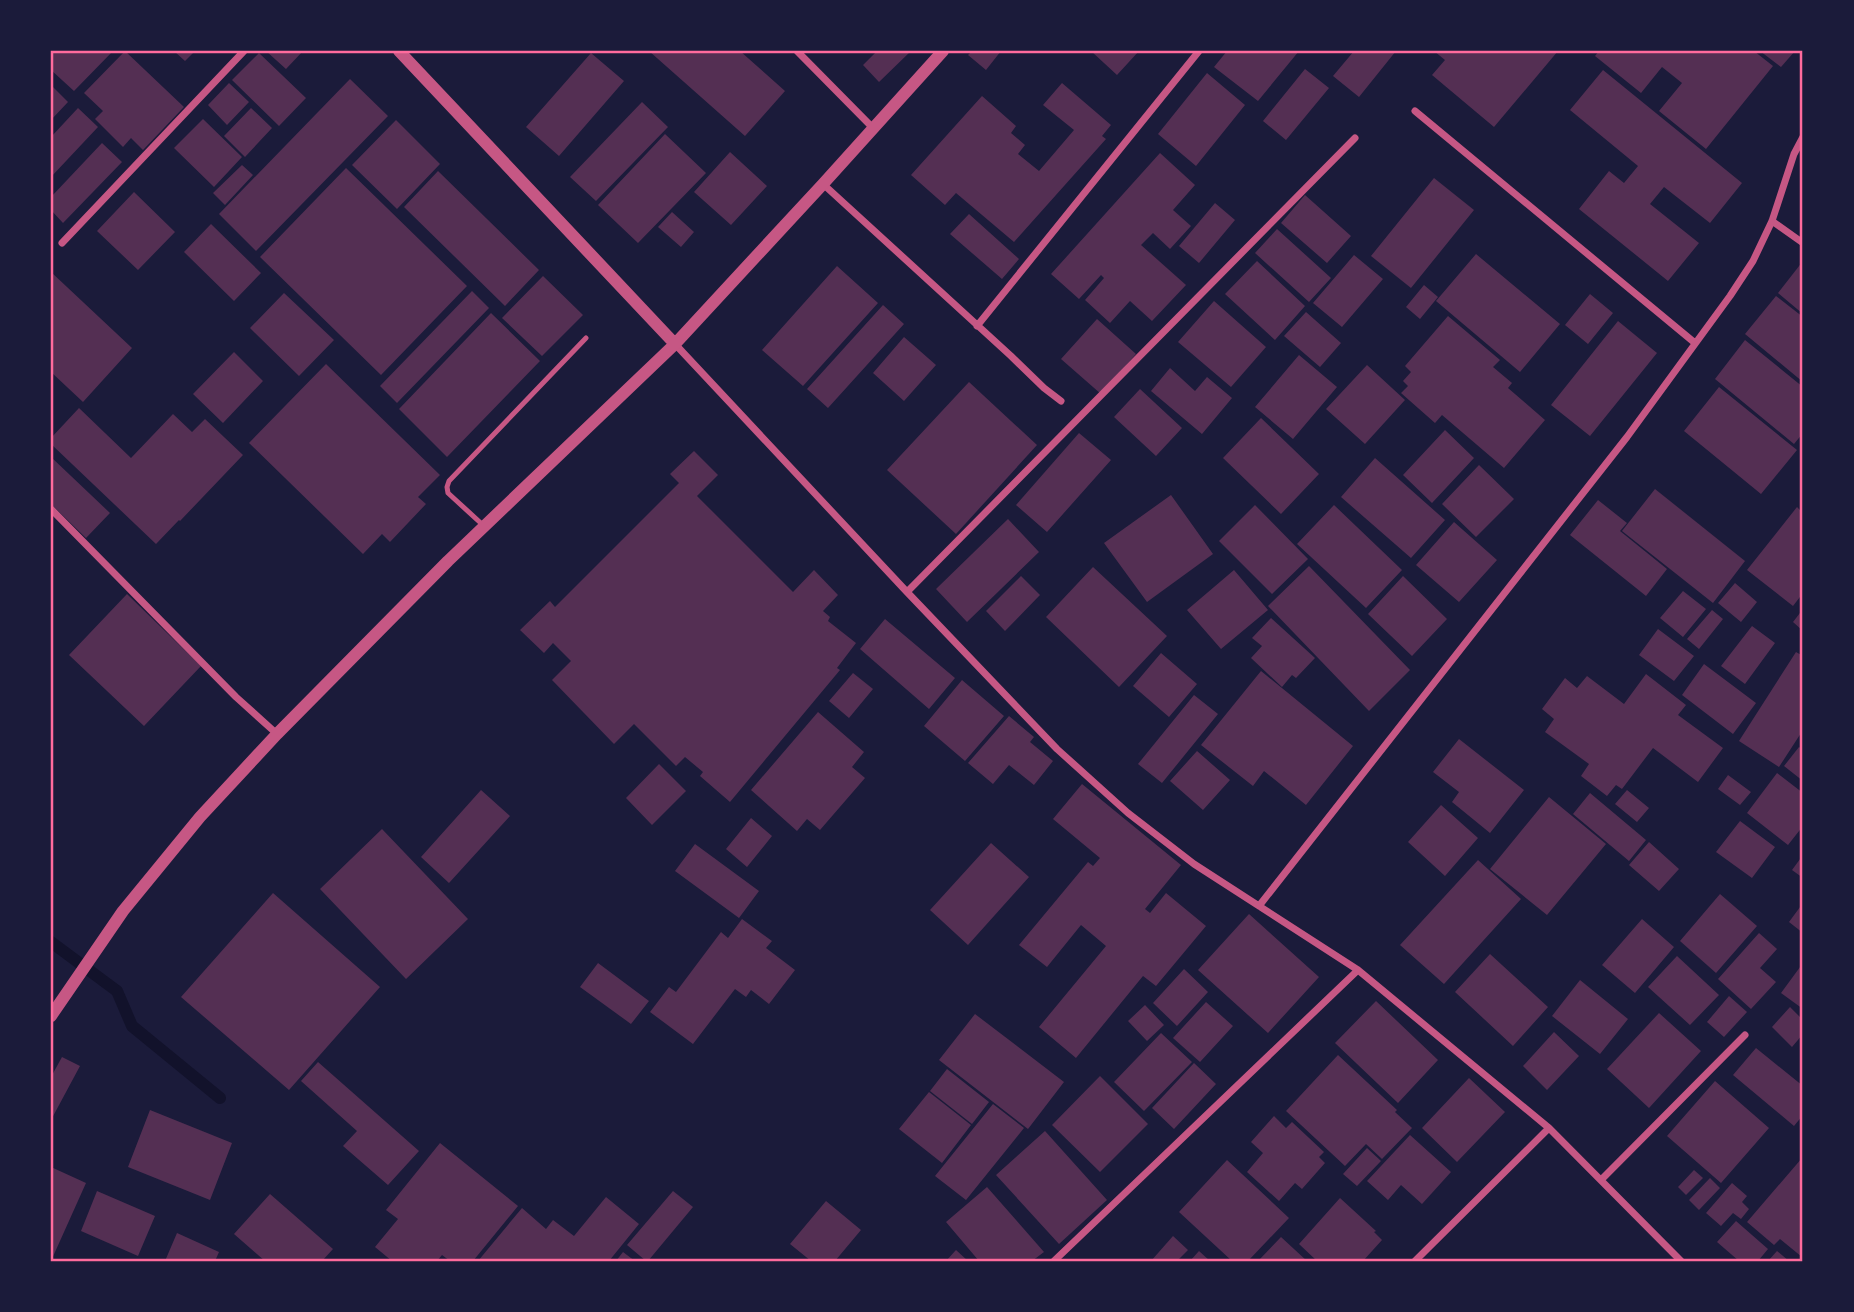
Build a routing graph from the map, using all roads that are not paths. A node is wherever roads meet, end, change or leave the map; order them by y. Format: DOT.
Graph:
graph roads {
  1 [pos="244,51"];
  2 [pos="399,51"];
  3 [pos="797,51"];
  4 [pos="943,51"];
  5 [pos="1199,51"];
  6 [pos="1415,111"];
  7 [pos="872,127"];
  8 [pos="1803,137"];
  9 [pos="1355,138"];
  10 [pos="823,184"];
  11 [pos="1772,221"];
  12 [pos="62,243"];
  13 [pos="1803,243"];
  14 [pos="977,326"];
  15 [pos="586,338"];
  16 [pos="675,344"];
  17 [pos="1695,344"];
  18 [pos="1061,401"];
  19 [pos="51,509"];
  20 [pos="484,527"];
  21 [pos="907,592"];
  22 [pos="277,734"];
  23 [pos="1259,906"];
  24 [pos="1358,970"];
  25 [pos="53,1012"];
  26 [pos="1745,1035"];
  27 [pos="1549,1128"];
  28 [pos="1601,1180"];
  29 [pos="1054,1261"];
  30 [pos="1415,1261"];
  31 [pos="1681,1261"];
  1 -- 12 [label="street"];
  2 -- 16 [label="street"];
  3 -- 7 [label="street"];
  4 -- 7 [label="street"];
  5 -- 14 [label="street"];
  6 -- 17 [label="street"];
  7 -- 10 [label="street"];
  8 -- 11 [label="street"];
  9 -- 21 [label="street"];
  10 -- 14 [label="street"];
  10 -- 16 [label="street"];
  11 -- 13 [label="street"];
  11 -- 17 [label="street"];
  14 -- 18 [label="street"];
  15 -- 20 [label="lane"];
  16 -- 20 [label="street"];
  16 -- 21 [label="street"];
  17 -- 23 [label="street"];
  19 -- 22 [label="street"];
  20 -- 22 [label="street"];
  21 -- 23 [label="street"];
  22 -- 25 [label="street"];
  23 -- 24 [label="street"];
  24 -- 27 [label="street"];
  24 -- 29 [label="street"];
  26 -- 28 [label="street"];
  27 -- 28 [label="street"];
  27 -- 30 [label="street"];
  28 -- 31 [label="street"];
}
